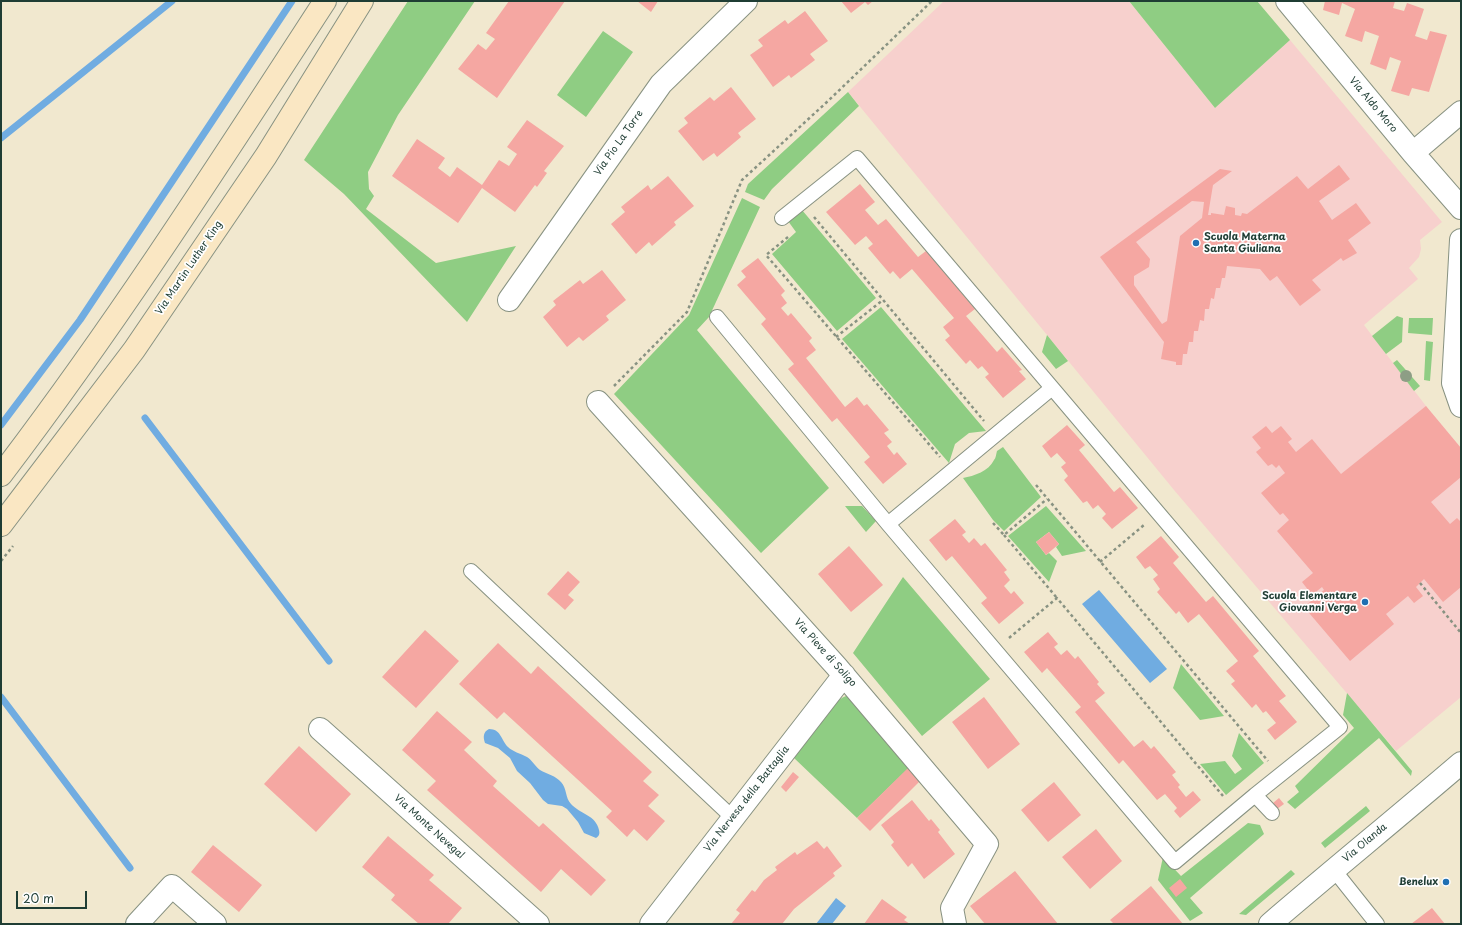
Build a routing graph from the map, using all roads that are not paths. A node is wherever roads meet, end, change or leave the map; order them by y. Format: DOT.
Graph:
graph roads {
  1 [pos="325,1"];
  2 [pos="362,1"];
  3 [pos="746,1"];
  4 [pos="1287,1"];
  5 [pos="1461,112"];
  6 [pos="1413,154"];
  7 [pos="1461,208"];
  8 [pos="782,218"];
  9 [pos="1461,240"];
  10 [pos="509,300"];
  11 [pos="717,316"];
  12 [pos="1052,388"];
  13 [pos="598,402"];
  14 [pos="1461,406"];
  15 [pos="1,475"];
  16 [pos="888,524"];
  17 [pos="1,525"];
  18 [pos="471,571"];
  19 [pos="844,675"];
  20 [pos="320,730"];
  21 [pos="1461,763"];
  22 [pos="1255,795"];
  23 [pos="1272,813"];
  24 [pos="733,818"];
  25 [pos="1334,870"];
  26 [pos="137,924"];
  27 [pos="215,924"];
  28 [pos="538,924"];
  29 [pos="650,924"];
  30 [pos="955,924"];
  31 [pos="1270,924"];
  32 [pos="1377,924"];
  1 -- 15 [label="main road"];
  2 -- 17 [label="main road, Via Martin Luther King"];
  3 -- 10 [label="street, Via Pio La Torre"];
  4 -- 6 [label="street, Via Aldo Moro"];
  5 -- 6 [label="street"];
  6 -- 7 [label="street, Via Aldo Moro"];
  8 -- 12 [label="lane"];
  9 -- 14 [label="street"];
  11 -- 16 [label="lane"];
  12 -- 16 [label="lane"];
  12 -- 22 [label="lane"];
  13 -- 19 [label="street, Via Pieve di Soligo"];
  16 -- 22 [label="lane"];
  18 -- 24 [label="lane"];
  19 -- 24 [label="street, Via Nervesa della Battaglia"];
  19 -- 30 [label="street, Via Pieve di Soligo"];
  20 -- 28 [label="street, Via Monte Nevegal"];
  21 -- 25 [label="street, Via Olanda"];
  22 -- 23 [label="lane"];
  24 -- 29 [label="street, Via Nervesa della Battaglia"];
  25 -- 31 [label="street, Via Olanda"];
  25 -- 32 [label="lane"];
  26 -- 27 [label="street"];
}
